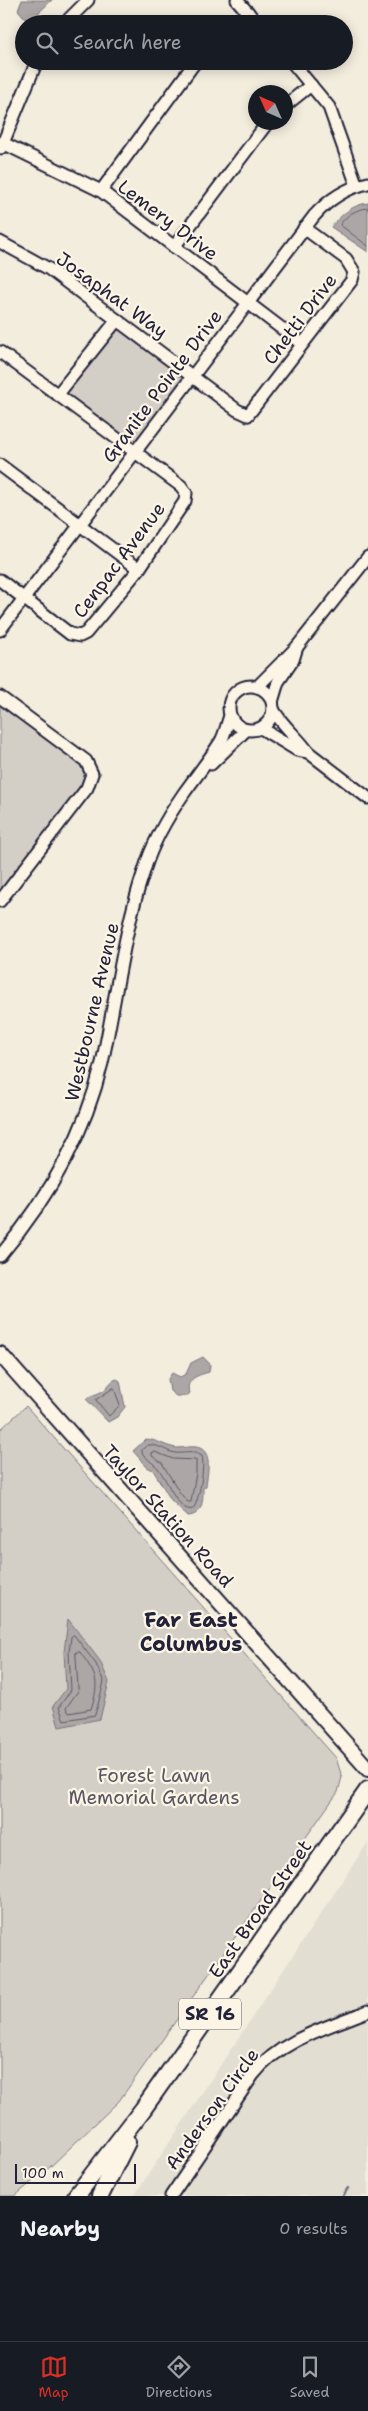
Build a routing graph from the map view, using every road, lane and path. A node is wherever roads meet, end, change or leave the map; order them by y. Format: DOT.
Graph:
graph roads {
  1 [pos="88,0"];
  2 [pos="237,0"];
  3 [pos="248,12"];
  4 [pos="73,15"];
  5 [pos="244,15"];
  6 [pos="250,15"];
  7 [pos="33,70"];
  8 [pos="189,70"];
  9 [pos="298,70"];
  10 [pos="311,85"];
  11 [pos="293,99"];
  12 [pos="262,130"];
  13 [pos="1,146"];
  14 [pos="362,184"];
  15 [pos="101,191"];
  16 [pos="304,228"];
  17 [pos="0,242"];
  18 [pos="174,247"];
  19 [pos="248,302"];
  20 [pos="117,320"];
  21 [pos="302,344"];
  22 [pos="0,352"];
  23 [pos="192,374"];
  24 [pos="58,394"];
  25 [pos="248,414"];
  26 [pos="135,451"];
  27 [pos="0,465"];
  28 [pos="80,524"];
  29 [pos="368,557"];
  30 [pos="139,569"];
  31 [pos="0,580"];
  32 [pos="24,598"];
  33 [pos="0,630"];
  34 [pos="297,648"];
  35 [pos="257,687"];
  36 [pos="0,697"];
  37 [pos="273,705"];
  38 [pos="230,716"];
  39 [pos="261,728"];
  40 [pos="246,730"];
  41 [pos="308,752"];
  42 [pos="203,769"];
  43 [pos="368,798"];
  44 [pos="4,888"];
  45 [pos="0,901"];
  46 [pos="0,1256"];
  47 [pos="0,1354"];
  48 [pos="368,1769"];
  49 [pos="368,1790"];
  50 [pos="368,2011"];
  51 [pos="143,2109"];
  52 [pos="90,2178"];
  53 [pos="69,2196"];
  54 [pos="76,2196"];
  55 [pos="100,2196"];
  56 [pos="171,2196"];
  1 -- 4 [label="street"];
  2 -- 3 [label="street"];
  3 -- 5 [label="street"];
  3 -- 6 [label="street"];
  7 -- 13 [label="street"];
  8 -- 15 [label="street"];
  9 -- 10 [label="street"];
  10 -- 11 [label="street"];
  10 -- 14 [label="street"];
  12 -- 18 [label="street"];
  13 -- 15 [label="street, Lemery Drive"];
  14 -- 16 [label="street, Granite Pointe Drive"];
  15 -- 18 [label="street, Lemery Drive"];
  16 -- 19 [label="street, Granite Pointe Drive"];
  16 -- 21 [label="street, Chetti Drive"];
  17 -- 20 [label="street, Josaphat Way"];
  18 -- 19 [label="street, Lemery Drive"];
  19 -- 21 [label="street, Lemery Drive"];
  19 -- 23 [label="street, Granite Pointe Drive"];
  20 -- 23 [label="street, Josaphat Way"];
  20 -- 24 [label="street"];
  21 -- 25 [label="street, Chetti Drive"];
  22 -- 24 [label="street"];
  23 -- 25 [label="street, Josaphat Way"];
  23 -- 26 [label="street, Granite Pointe Drive"];
  24 -- 26 [label="street"];
  26 -- 28 [label="street, Granite Pointe Drive"];
  26 -- 30 [label="street, Cenpac Avenue"];
  27 -- 28 [label="street"];
  28 -- 30 [label="street"];
  28 -- 32 [label="street, Granite Pointe Drive"];
  29 -- 34 [label="street"];
  30 -- 32 [label="street, Cenpac Avenue"];
  31 -- 32 [label="street"];
  32 -- 33 [label="street, Granite Pointe Drive"];
  34 -- 35 [label="street"];
  34 -- 37 [label="street"];
  35 -- 37 [label="street"];
  35 -- 38 [label="street"];
  36 -- 44 [label="street"];
  37 -- 39 [label="street"];
  37 -- 41 [label="street"];
  38 -- 40 [label="street"];
  38 -- 42 [label="street, Westbourne Avenue"];
  39 -- 40 [label="street"];
  39 -- 41 [label="street"];
  40 -- 42 [label="street, Westbourne Avenue"];
  41 -- 43 [label="street"];
  42 -- 46 [label="street, Westbourne Avenue"];
  44 -- 45 [label="street"];
  47 -- 48 [label="main road, Taylor Station Road"];
  49 -- 51 [label="highway, East Broad Street / SR 16"];
  50 -- 56 [label="street, Anderson Circle"];
  51 -- 52 [label="highway, East Broad Street / SR 16"];
  51 -- 55 [label="highway"];
  52 -- 53 [label="highway"];
  52 -- 54 [label="highway, East Broad Street / SR 16"];
}
